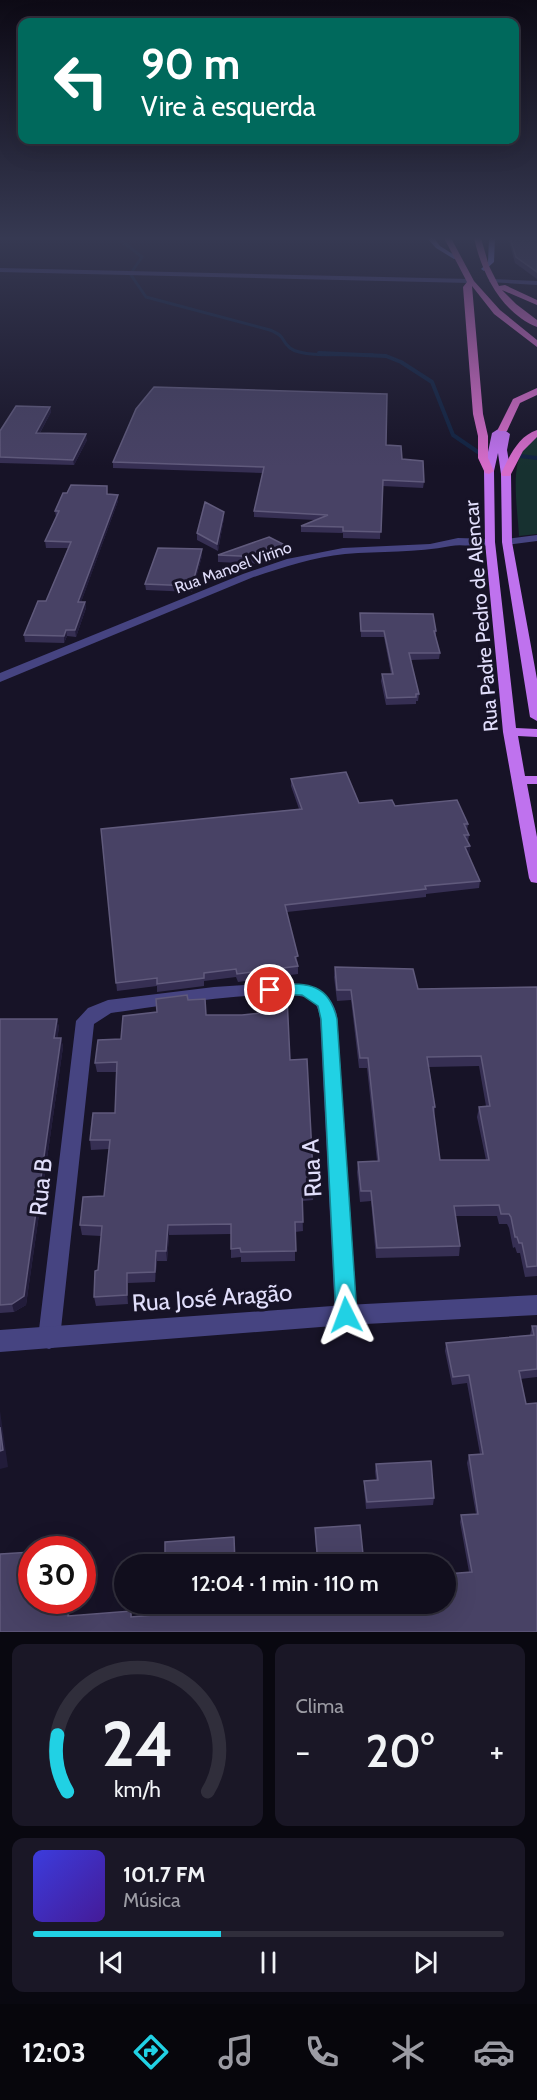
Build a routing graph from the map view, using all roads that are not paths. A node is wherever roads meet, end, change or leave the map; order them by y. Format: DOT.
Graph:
graph roads {
  1 [pos="469,314"];
  2 [pos="500,314"];
  3 [pos="525,314"];
  4 [pos="537,324"];
  5 [pos="537,344"];
  6 [pos="537,391"];
  7 [pos="503,429"];
  8 [pos="537,433"];
  9 [pos="489,471"];
  10 [pos="506,474"];
  11 [pos="537,538"];
  12 [pos="490,542"];
  13 [pos="507,542"];
  14 [pos="0,678"];
  15 [pos="537,717"];
  16 [pos="510,732"];
  17 [pos="537,733"];
  18 [pos="518,780"];
  19 [pos="537,780"];
  20 [pos="537,878"];
  21 [pos="329,1019"];
  22 [pos="537,1305"];
  23 [pos="346,1315"];
  24 [pos="49,1338"];
  25 [pos="0,1341"];
  1 -- 9 [label="highway"];
  2 -- 5 [label="highway"];
  3 -- 4 [label="highway"];
  6 -- 7 [label="highway"];
  7 -- 9 [label="main road, Rua Padre Pedro de Alencar"];
  7 -- 10 [label="main road, Rua Padre Pedro de Alencar"];
  8 -- 10 [label="highway"];
  9 -- 12 [label="main road, Rua Padre Pedro de Alencar"];
  10 -- 13 [label="main road, Rua Padre Pedro de Alencar"];
  11 -- 13 [label="street"];
  12 -- 14 [label="street, Rua Manoel Virino"];
  12 -- 16 [label="main road, Rua Padre Pedro de Alencar"];
  13 -- 15 [label="main road, Rua Padre Pedro de Alencar"];
  16 -- 17 [label="main road"];
  16 -- 18 [label="main road, Rua Padre Pedro de Alencar"];
  18 -- 19 [label="main road"];
  18 -- 20 [label="main road, Rua Padre Pedro de Alencar"];
  21 -- 23 [label="street, Rua A"];
  21 -- 24 [label="street, Rua B"];
  22 -- 23 [label="street, Rua José Aragão"];
  23 -- 24 [label="street, Rua José Aragão"];
  24 -- 25 [label="street, Rua José Aragão"];
}
